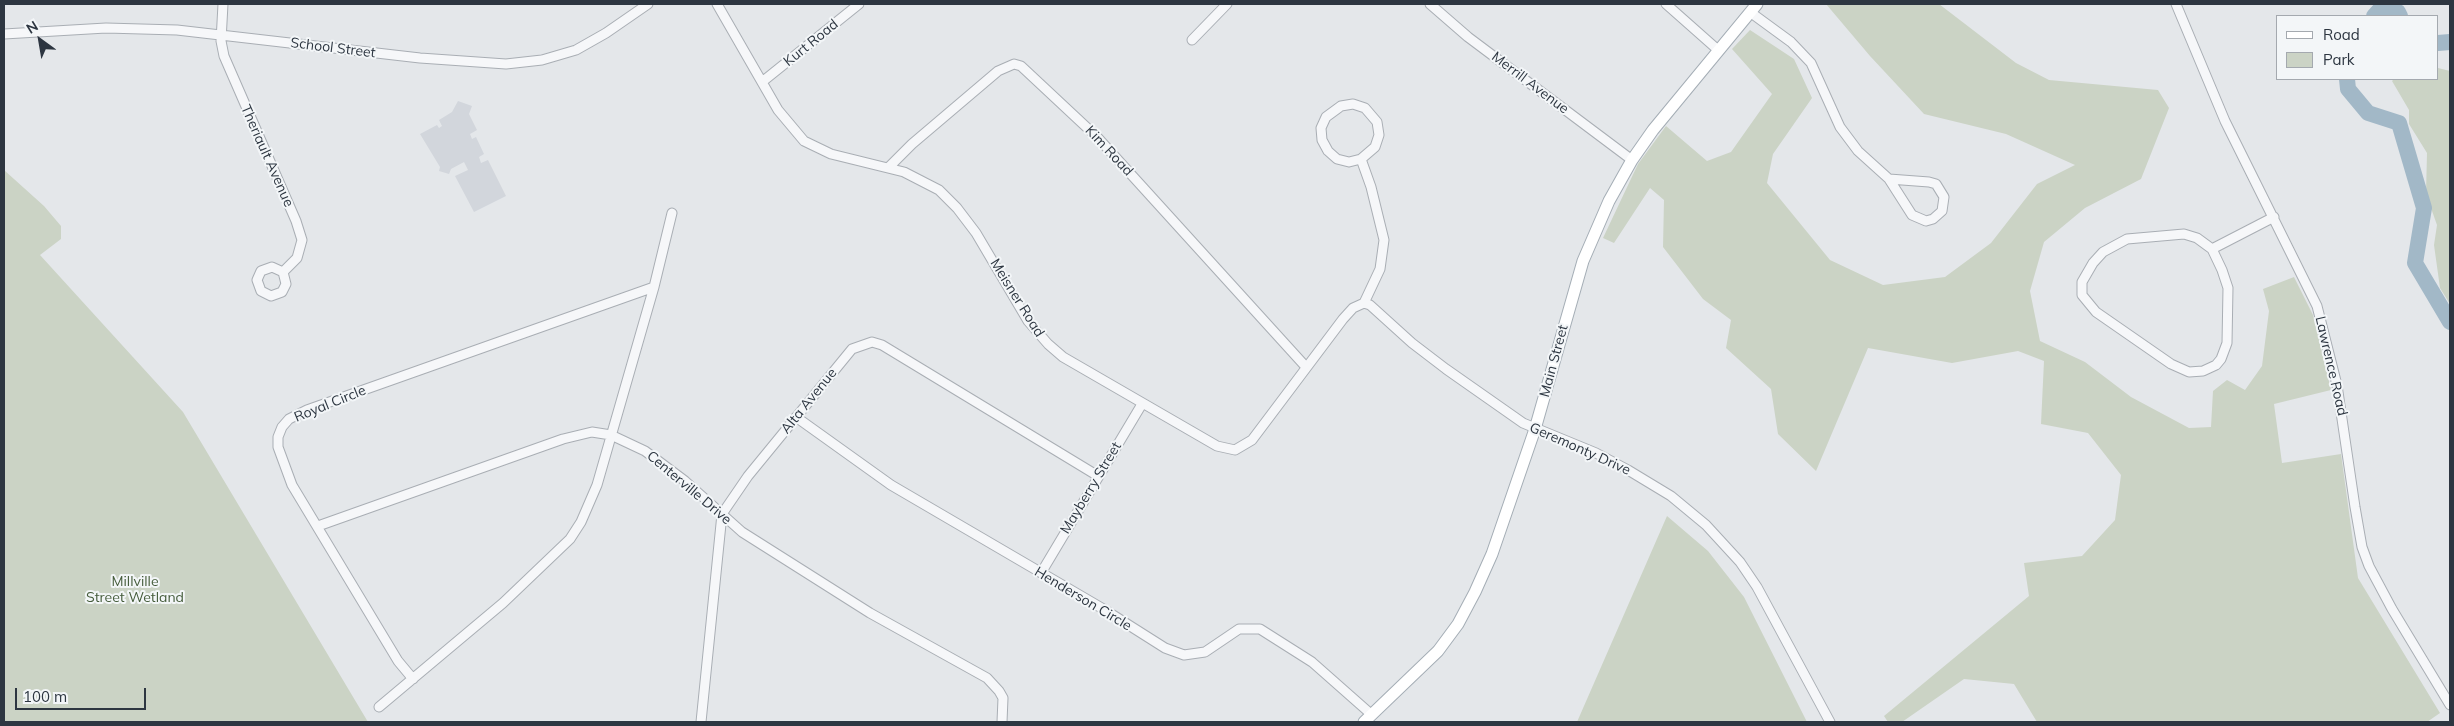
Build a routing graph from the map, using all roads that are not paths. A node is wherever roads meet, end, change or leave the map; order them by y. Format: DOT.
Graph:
graph roads {
  1 [pos="223,4"];
  2 [pos="648,4"];
  3 [pos="717,4"];
  4 [pos="860,4"];
  5 [pos="1227,4"];
  6 [pos="1430,4"];
  7 [pos="1666,4"];
  8 [pos="2176,4"];
  9 [pos="1754,8"];
  10 [pos="4,34"];
  11 [pos="221,35"];
  12 [pos="1192,40"];
  13 [pos="1718,50"];
  14 [pos="762,82"];
  15 [pos="1361,159"];
  16 [pos="1632,160"];
  17 [pos="888,167"];
  18 [pos="1889,179"];
  19 [pos="672,213"];
  20 [pos="2274,217"];
  21 [pos="2212,249"];
  22 [pos="283,272"];
  23 [pos="654,287"];
  24 [pos="1364,303"];
  25 [pos="1306,367"];
  26 [pos="1142,404"];
  27 [pos="796,417"];
  28 [pos="1535,428"];
  29 [pos="611,435"];
  30 [pos="1098,476"];
  31 [pos="722,514"];
  32 [pos="318,526"];
  33 [pos="1041,573"];
  34 [pos="413,679"];
  35 [pos="2450,705"];
  36 [pos="379,707"];
  37 [pos="1368,718"];
  38 [pos="701,722"];
  39 [pos="1002,722"];
  40 [pos="1830,722"];
  1 -- 11 [label="street, Theriault Avenue"];
  2 -- 11 [label="street, School Street"];
  3 -- 14 [label="street, Meisner Road"];
  4 -- 14 [label="street, Kurt Road"];
  5 -- 12 [label="street"];
  6 -- 16 [label="street, Merrill Avenue"];
  7 -- 13 [label="street"];
  8 -- 20 [label="street, Lawrence Road"];
  9 -- 13 [label="main road, Main Street"];
  9 -- 18 [label="street"];
  10 -- 11 [label="street, School Street"];
  11 -- 22 [label="street, Theriault Avenue"];
  13 -- 16 [label="main road, Main Street"];
  14 -- 17 [label="street, Meisner Road"];
  15 -- 15 [label="street"];
  15 -- 24 [label="street"];
  16 -- 28 [label="main road, Main Street"];
  17 -- 25 [label="street, Kim Road"];
  17 -- 26 [label="street, Meisner Road"];
  18 -- 18 [label="street"];
  19 -- 23 [label="street"];
  20 -- 21 [label="street"];
  20 -- 35 [label="street, Lawrence Road"];
  21 -- 21 [label="street"];
  23 -- 29 [label="street"];
  23 -- 32 [label="street, Royal Circle"];
  24 -- 25 [label="street, Meisner Road"];
  24 -- 28 [label="street, Geremonty Drive"];
  25 -- 26 [label="street, Meisner Road"];
  26 -- 30 [label="street, Mayberry Street"];
  27 -- 30 [label="street, Alta Avenue"];
  27 -- 31 [label="street, Alta Avenue"];
  27 -- 33 [label="street, Henderson Circle"];
  28 -- 37 [label="main road, Main Street"];
  28 -- 40 [label="street, Geremonty Drive"];
  29 -- 31 [label="street, Centerville Drive"];
  29 -- 32 [label="street, Centerville Drive"];
  29 -- 34 [label="street"];
  30 -- 33 [label="street, Mayberry Street"];
  31 -- 38 [label="street, Alta Avenue"];
  31 -- 39 [label="street, Centerville Drive"];
  32 -- 34 [label="street, Royal Circle"];
  33 -- 37 [label="street, Henderson Circle"];
  34 -- 36 [label="street"];
}
